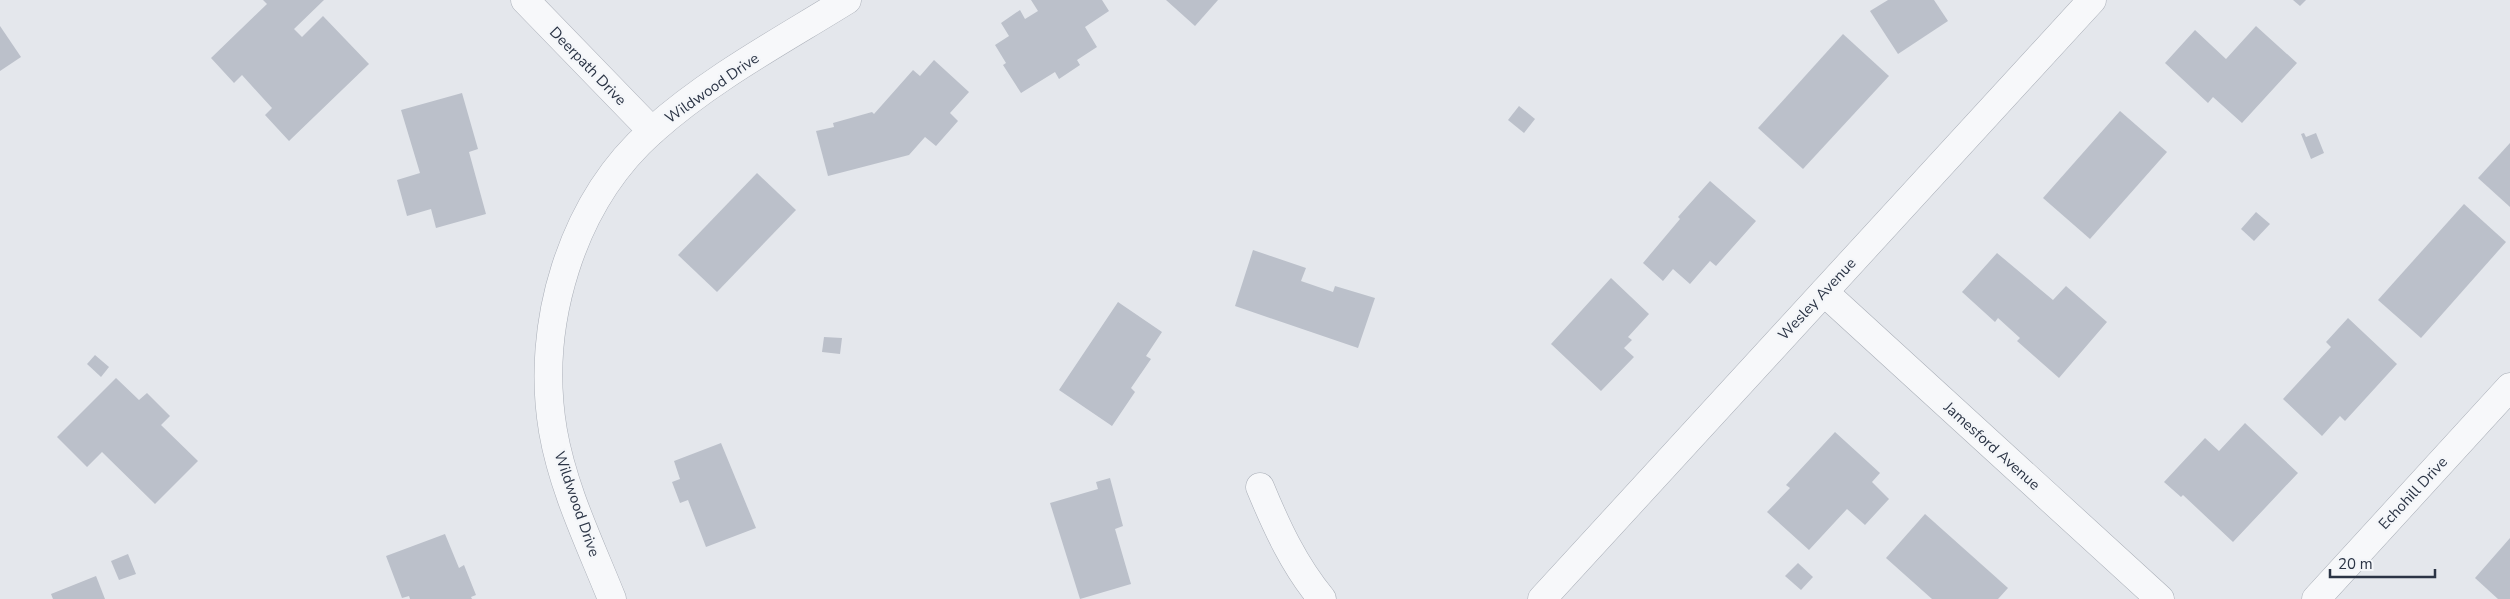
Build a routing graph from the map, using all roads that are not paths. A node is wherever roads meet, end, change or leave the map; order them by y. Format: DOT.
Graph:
graph roads {
  1 [pos="525,0"];
  2 [pos="847,0"];
  3 [pos="2092,0"];
  4 [pos="652,131"];
  5 [pos="1824,292"];
  6 [pos="2510,388"];
  7 [pos="1260,487"];
  8 [pos="612,599"];
  9 [pos="1322,599"];
  10 [pos="1542,599"];
  11 [pos="2160,599"];
  12 [pos="2316,599"];
  1 -- 4 [label="street, Deerpath Drive"];
  2 -- 4 [label="street, Wildwood Drive"];
  3 -- 5 [label="street, Wesley Avenue"];
  4 -- 8 [label="street, Wildwood Drive"];
  5 -- 10 [label="street, Wesley Avenue"];
  5 -- 11 [label="street, Jamesford Avenue"];
  6 -- 12 [label="street, Echohill Drive"];
  7 -- 9 [label="street"];
}
